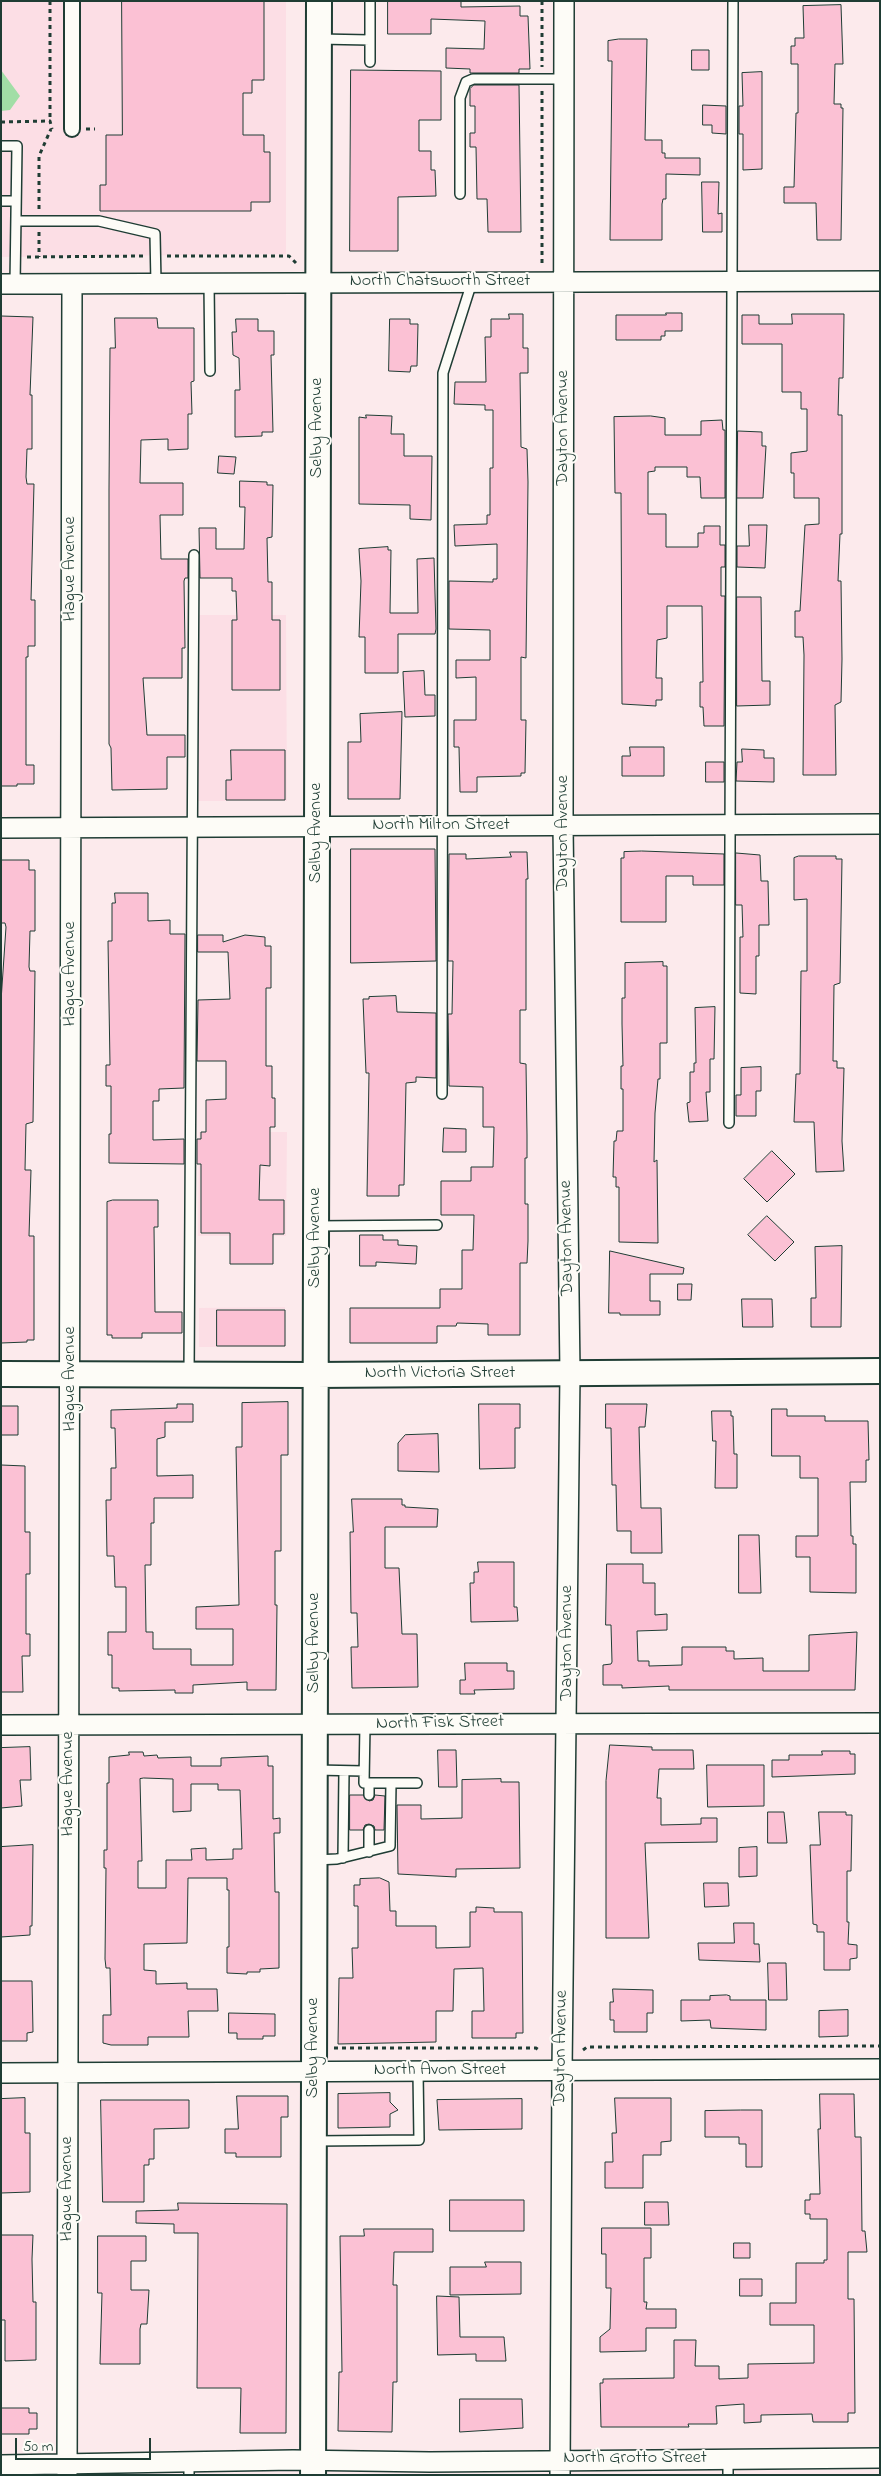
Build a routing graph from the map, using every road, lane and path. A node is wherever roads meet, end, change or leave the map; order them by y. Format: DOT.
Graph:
graph roads {
  1 [pos="50,1"];
  2 [pos="72,1"];
  3 [pos="319,1"];
  4 [pos="370,1"];
  5 [pos="542,1"];
  6 [pos="564,1"];
  7 [pos="733,1"];
  8 [pos="319,39"];
  9 [pos="370,40"];
  10 [pos="370,62"];
  11 [pos="542,79"];
  12 [pos="564,79"];
  13 [pos="50,121"];
  14 [pos="1,122"];
  15 [pos="51,129"];
  16 [pos="72,129"];
  17 [pos="95,129"];
  18 [pos="1,146"];
  19 [pos="460,194"];
  20 [pos="1,201"];
  21 [pos="16,202"];
  22 [pos="16,221"];
  23 [pos="39,221"];
  24 [pos="289,256"];
  25 [pos="40,257"];
  26 [pos="542,262"];
  27 [pos="296,263"];
  28 [pos="880,281"];
  29 [pos="318,282"];
  30 [pos="472,282"];
  31 [pos="564,282"];
  32 [pos="733,282"];
  33 [pos="156,283"];
  34 [pos="209,283"];
  35 [pos="8,284"];
  36 [pos="72,284"];
  37 [pos="210,371"];
  38 [pos="194,556"];
  39 [pos="880,824"];
  40 [pos="317,826"];
  41 [pos="444,826"];
  42 [pos="563,826"];
  43 [pos="730,826"];
  44 [pos="71,827"];
  45 [pos="192,827"];
  46 [pos="1,828"];
  47 [pos="442,1094"];
  48 [pos="729,1123"];
  49 [pos="437,1225"];
  50 [pos="316,1226"];
  51 [pos="880,1371"];
  52 [pos="570,1372"];
  53 [pos="71,1373"];
  54 [pos="188,1373"];
  55 [pos="1,1374"];
  56 [pos="315,1375"];
  57 [pos="568,1722"];
  58 [pos="880,1723"];
  59 [pos="1,1725"];
  60 [pos="314,1725"];
  61 [pos="365,1725"];
  62 [pos="70,1726"];
  63 [pos="314,1770"];
  64 [pos="344,1771"];
  65 [pos="364,1771"];
  66 [pos="369,1783"];
  67 [pos="391,1783"];
  68 [pos="417,1783"];
  69 [pos="369,1795"];
  70 [pos="369,1830"];
  71 [pos="369,1852"];
  72 [pos="343,1858"];
  73 [pos="314,1860"];
  74 [pos="880,2046"];
  75 [pos="583,2050"];
  76 [pos="540,2051"];
  77 [pos="329,2052"];
  78 [pos="880,2069"];
  79 [pos="562,2070"];
  80 [pos="314,2072"];
  81 [pos="418,2072"];
  82 [pos="1,2074"];
  83 [pos="68,2074"];
  84 [pos="314,2141"];
  85 [pos="880,2458"];
  86 [pos="1,2465"];
  87 [pos="560,2467"];
  88 [pos="728,2467"];
  89 [pos="189,2468"];
  90 [pos="312,2468"];
  91 [pos="430,2469"];
  92 [pos="67,2470"];
  1 -- 13 [label="path"];
  2 -- 16 [label="street"];
  3 -- 8 [label="street, Selby Avenue"];
  4 -- 9 [label="lane"];
  5 -- 11 [label="path"];
  6 -- 12 [label="street, Dayton Avenue"];
  7 -- 32 [label="lane"];
  8 -- 9 [label="lane"];
  8 -- 29 [label="street, Selby Avenue"];
  9 -- 10 [label="lane"];
  11 -- 12 [label="lane"];
  11 -- 19 [label="lane"];
  11 -- 26 [label="path"];
  12 -- 31 [label="street, Dayton Avenue"];
  13 -- 14 [label="path"];
  13 -- 15 [label="path"];
  15 -- 16 [label="path"];
  15 -- 23 [label="path"];
  16 -- 17 [label="path"];
  18 -- 21 [label="lane"];
  20 -- 21 [label="lane"];
  21 -- 22 [label="lane"];
  22 -- 23 [label="lane"];
  22 -- 35 [label="lane"];
  23 -- 25 [label="path"];
  23 -- 33 [label="lane"];
  24 -- 27 [label="path"];
  28 -- 32 [label="street, North Chatsworth Street"];
  29 -- 30 [label="street, North Chatsworth Street"];
  29 -- 34 [label="street, North Chatsworth Street"];
  29 -- 40 [label="street, Selby Avenue"];
  30 -- 31 [label="street, North Chatsworth Street"];
  30 -- 41 [label="lane"];
  31 -- 32 [label="street, North Chatsworth Street"];
  31 -- 42 [label="street, Dayton Avenue"];
  32 -- 43 [label="lane"];
  33 -- 34 [label="street, North Chatsworth Street"];
  33 -- 36 [label="street, North Chatsworth Street"];
  34 -- 37 [label="lane"];
  35 -- 36 [label="street, North Chatsworth Street"];
  36 -- 44 [label="street, Hague Avenue"];
  38 -- 45 [label="lane"];
  39 -- 43 [label="street, North Milton Street"];
  40 -- 41 [label="street, North Milton Street"];
  40 -- 45 [label="street, North Milton Street"];
  40 -- 50 [label="street, Selby Avenue"];
  41 -- 42 [label="street, North Milton Street"];
  41 -- 47 [label="lane"];
  42 -- 43 [label="street, North Milton Street"];
  42 -- 52 [label="street, Dayton Avenue"];
  43 -- 48 [label="lane"];
  44 -- 45 [label="street, North Milton Street"];
  44 -- 46 [label="street, North Milton Street"];
  44 -- 53 [label="street, Hague Avenue"];
  45 -- 54 [label="lane"];
  49 -- 50 [label="lane"];
  50 -- 56 [label="street, Selby Avenue"];
  51 -- 52 [label="street, North Victoria Street"];
  52 -- 56 [label="street, North Victoria Street"];
  52 -- 57 [label="street, Dayton Avenue"];
  53 -- 54 [label="street, North Victoria Street"];
  53 -- 55 [label="street, North Victoria Street"];
  53 -- 62 [label="street, Hague Avenue"];
  54 -- 56 [label="street, North Victoria Street"];
  56 -- 60 [label="street, Selby Avenue"];
  57 -- 58 [label="street, North Fisk Street"];
  57 -- 61 [label="street, North Fisk Street"];
  57 -- 79 [label="street, Dayton Avenue"];
  59 -- 62 [label="street, North Fisk Street"];
  60 -- 61 [label="street, North Fisk Street"];
  60 -- 62 [label="street, North Fisk Street"];
  60 -- 63 [label="street, Selby Avenue"];
  61 -- 65 [label="lane"];
  62 -- 83 [label="street, Hague Avenue"];
  63 -- 64 [label="lane"];
  63 -- 73 [label="street, Selby Avenue"];
  64 -- 65 [label="lane"];
  64 -- 72 [label="lane"];
  65 -- 66 [label="lane"];
  66 -- 67 [label="lane"];
  66 -- 69 [label="lane"];
  67 -- 68 [label="lane"];
  67 -- 71 [label="lane"];
  70 -- 71 [label="lane"];
  71 -- 72 [label="lane"];
  72 -- 73 [label="lane"];
  73 -- 80 [label="street, Selby Avenue"];
  74 -- 75 [label="path"];
  76 -- 77 [label="path"];
  78 -- 79 [label="street, North Avon Street"];
  79 -- 81 [label="street, North Avon Street"];
  79 -- 87 [label="street, Dayton Avenue"];
  80 -- 81 [label="street, North Avon Street"];
  80 -- 83 [label="street, North Avon Street"];
  80 -- 84 [label="street, Selby Avenue"];
  81 -- 84 [label="lane"];
  82 -- 83 [label="street, North Avon Street"];
  83 -- 92 [label="street, Hague Avenue"];
  84 -- 90 [label="street, Selby Avenue"];
  85 -- 88 [label="street, North Grotto Street"];
  86 -- 92 [label="street, North Grotto Street"];
  87 -- 88 [label="street, North Grotto Street"];
  87 -- 91 [label="street, North Grotto Street"];
  89 -- 90 [label="street, North Grotto Street"];
  89 -- 92 [label="street, North Grotto Street"];
  90 -- 91 [label="street, North Grotto Street"];
}
